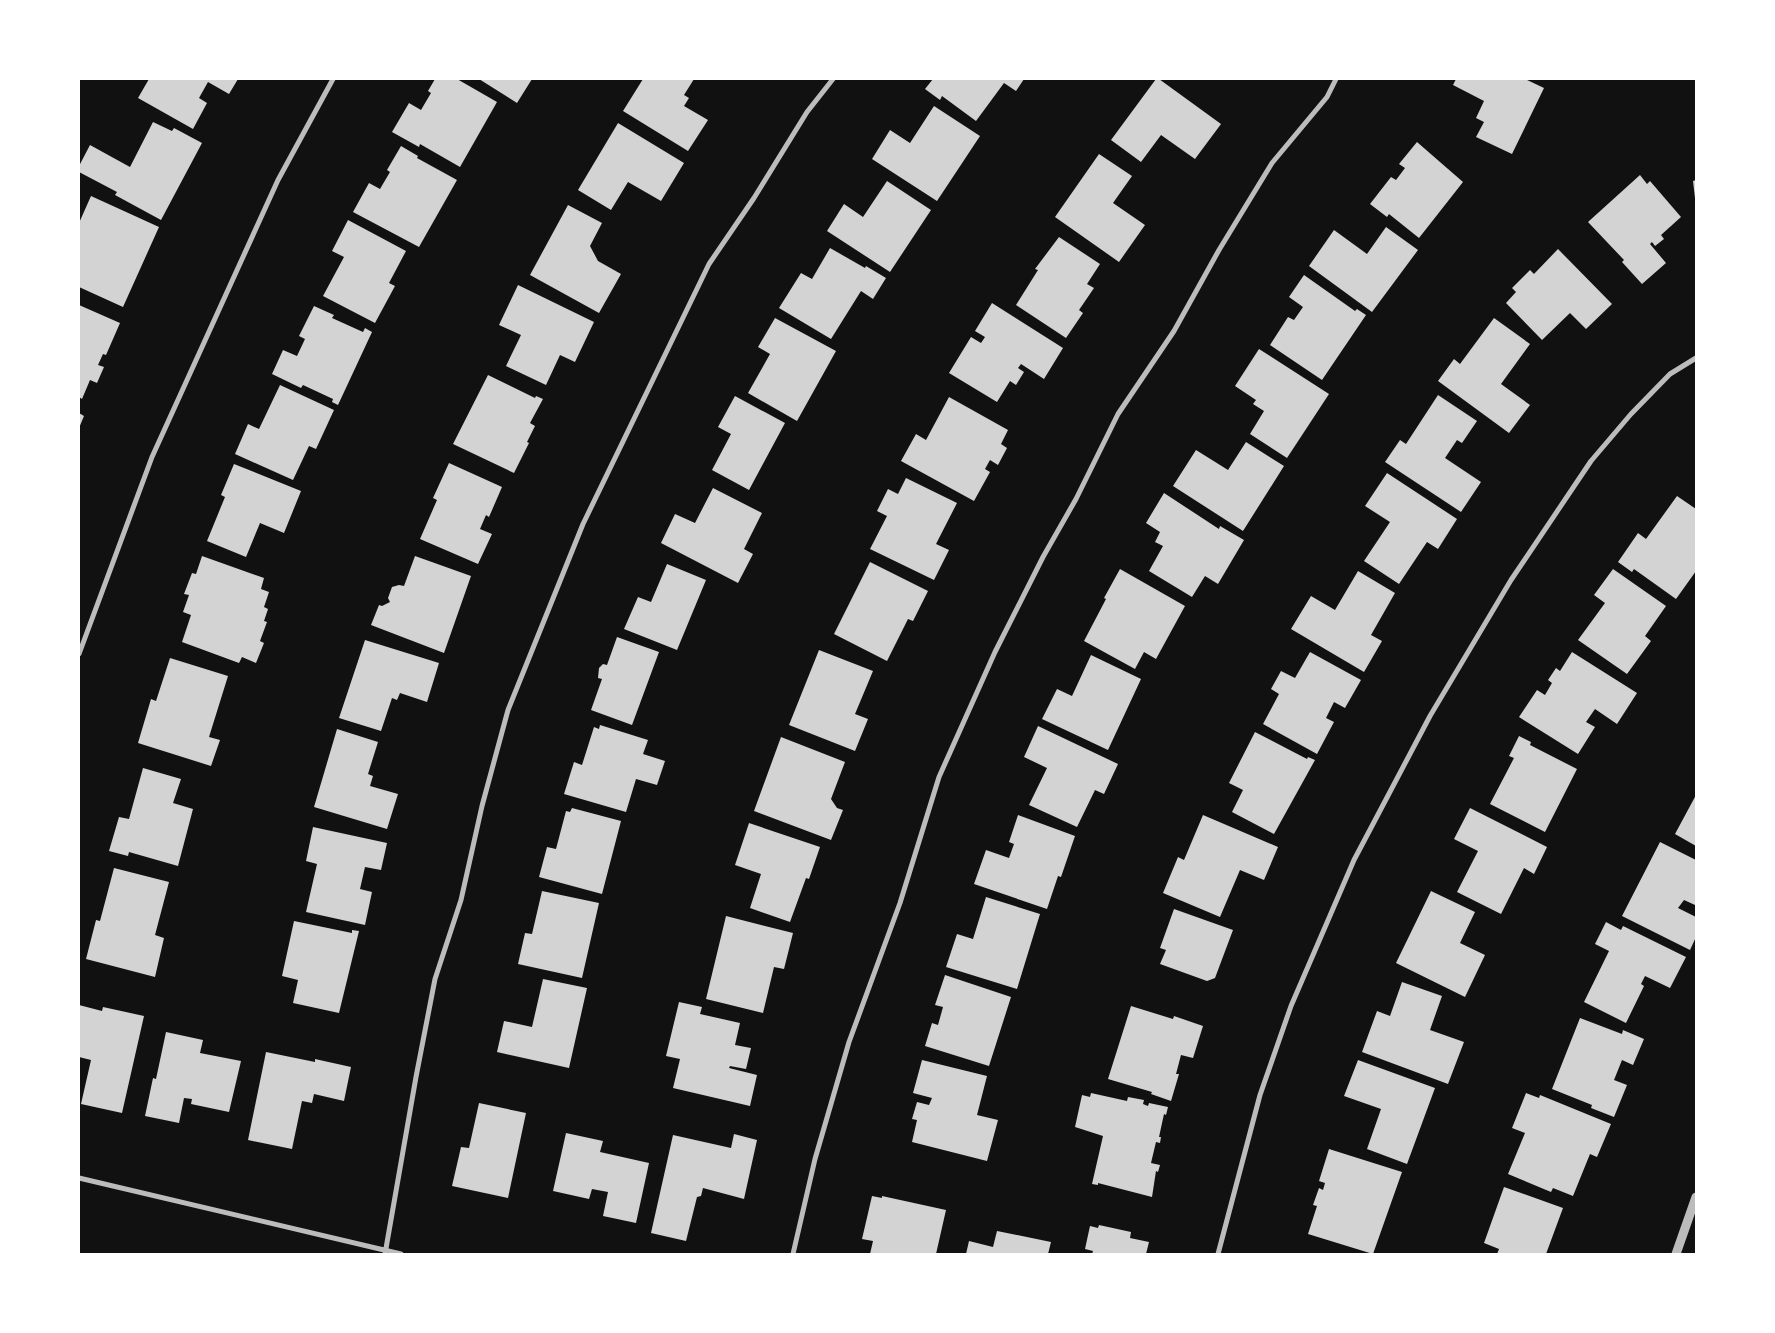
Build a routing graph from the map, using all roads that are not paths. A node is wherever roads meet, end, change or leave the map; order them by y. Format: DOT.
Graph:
graph roads {
  1 [pos="333,79"];
  2 [pos="833,79"];
  3 [pos="1336,79"];
  4 [pos="1696,358"];
  5 [pos="79,654"];
  6 [pos="79,1178"];
  7 [pos="1696,1197"];
  8 [pos="385,1253"];
  9 [pos="401,1254"];
  10 [pos="793,1254"];
  11 [pos="1218,1254"];
  12 [pos="1676,1254"];
  1 -- 5 [label="street"];
  2 -- 8 [label="street"];
  3 -- 10 [label="street"];
  4 -- 11 [label="street"];
  6 -- 8 [label="street"];
  7 -- 12 [label="street"];
  8 -- 9 [label="street"];
}
